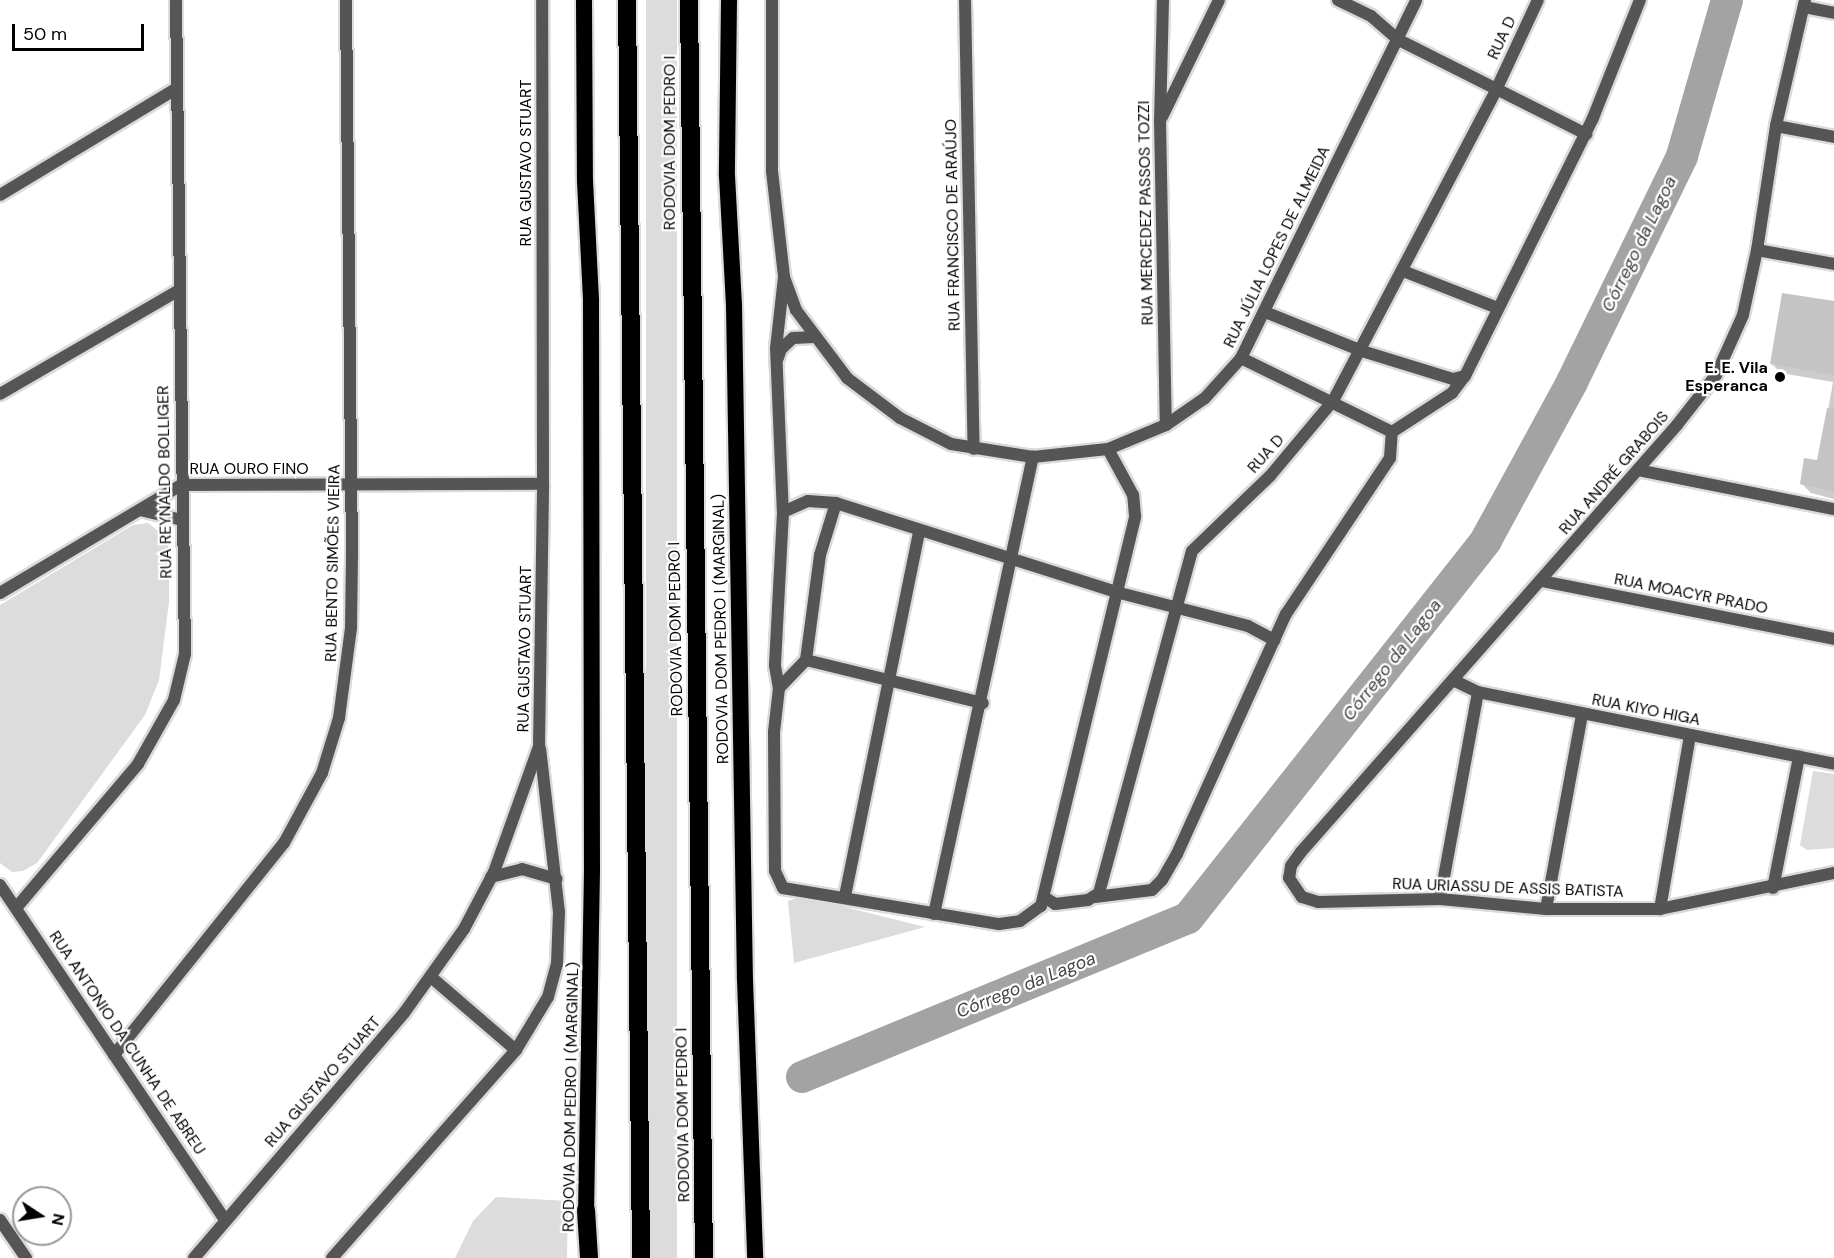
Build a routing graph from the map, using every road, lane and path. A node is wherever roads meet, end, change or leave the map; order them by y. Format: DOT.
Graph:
graph roads {
  1 [pos="176,0"];
  2 [pos="346,0"];
  3 [pos="542,0"];
  4 [pos="584,0"];
  5 [pos="627,0"];
  6 [pos="689,0"];
  7 [pos="729,0"];
  8 [pos="772,0"];
  9 [pos="964,0"];
  10 [pos="1163,0"];
  11 [pos="1220,0"];
  12 [pos="1338,0"];
  13 [pos="1416,0"];
  14 [pos="1538,0"];
  15 [pos="1640,0"];
  16 [pos="1804,4"];
  17 [pos="1834,13"];
  18 [pos="1397,39"];
  19 [pos="176,89"];
  20 [pos="1496,90"];
  21 [pos="1160,121"];
  22 [pos="1776,126"];
  23 [pos="1586,134"];
  24 [pos="1834,137"];
  25 [pos="0,195"];
  26 [pos="1757,250"];
  27 [pos="1834,264"];
  28 [pos="1403,271"];
  29 [pos="784,277"];
  30 [pos="177,291"];
  31 [pos="1497,308"];
  32 [pos="1265,312"];
  33 [pos="814,337"];
  34 [pos="1362,351"];
  35 [pos="1241,358"];
  36 [pos="777,363"];
  37 [pos="1465,376"];
  38 [pos="0,394"];
  39 [pos="1334,401"];
  40 [pos="1166,425"];
  41 [pos="1392,432"];
  42 [pos="974,449"];
  43 [pos="1108,449"];
  44 [pos="1033,457"];
  45 [pos="1638,470"];
  46 [pos="543,484"];
  47 [pos="181,485"];
  48 [pos="352,486"];
  49 [pos="836,503"];
  50 [pos="1834,509"];
  51 [pos="140,510"];
  52 [pos="783,512"];
  53 [pos="182,520"];
  54 [pos="919,532"];
  55 [pos="1014,560"];
  56 [pos="1542,581"];
  57 [pos="1116,592"];
  58 [pos="0,593"];
  59 [pos="1176,606"];
  60 [pos="1834,639"];
  61 [pos="1274,640"];
  62 [pos="806,660"];
  63 [pos="1455,681"];
  64 [pos="890,682"];
  65 [pos="779,688"];
  66 [pos="1478,692"];
  67 [pos="983,704"];
  68 [pos="1582,715"];
  69 [pos="1690,736"];
  70 [pos="539,746"];
  71 [pos="1799,757"];
  72 [pos="1834,764"];
  73 [pos="1300,852"];
  74 [pos="1834,873"];
  75 [pos="491,877"];
  76 [pos="557,879"];
  77 [pos="0,885"];
  78 [pos="1773,888"];
  79 [pos="845,896"];
  80 [pos="1044,897"];
  81 [pos="1095,897"];
  82 [pos="1440,899"];
  83 [pos="16,908"];
  84 [pos="1546,909"];
  85 [pos="1660,909"];
  86 [pos="934,914"];
  87 [pos="431,977"];
  88 [pos="516,1050"];
  89 [pos="114,1055"];
  90 [pos="586,1210"];
  91 [pos="0,1220"];
  92 [pos="225,1220"];
  93 [pos="26,1258"];
  94 [pos="194,1258"];
  95 [pos="332,1258"];
  96 [pos="588,1258"];
  97 [pos="641,1258"];
  98 [pos="704,1258"];
  99 [pos="755,1258"];
  1 -- 19 [label="street, RUA REYNALDO BOLLIGER"];
  2 -- 48 [label="street, RUA BENTO SIMÕES VIEIRA"];
  3 -- 46 [label="street, RUA GUSTAVO STUART"];
  4 -- 90 [label="highway, RODOVIA DOM PEDRO I (MARGINAL)"];
  5 -- 97 [label="highway"];
  6 -- 98 [label="highway, RODOVIA DOM PEDRO I"];
  7 -- 99 [label="highway, RODOVIA DOM PEDRO I (MARGINAL)"];
  8 -- 29 [label="street"];
  9 -- 42 [label="street, RUA FRANCISCO DE ARAÚJO"];
  10 -- 21 [label="street, RUA MERCEDEZ PASSOS TOZZI"];
  11 -- 21 [label="street"];
  12 -- 18 [label="street"];
  13 -- 18 [label="street, RUA JÚLIA LOPES DE ALMEIDA"];
  14 -- 20 [label="street, RUA D"];
  15 -- 23 [label="street"];
  16 -- 17 [label="street"];
  16 -- 22 [label="street, RUA ANDRÉ GRABOIS"];
  18 -- 20 [label="street"];
  18 -- 32 [label="street, RUA JÚLIA LOPES DE ALMEIDA"];
  19 -- 25 [label="street"];
  19 -- 30 [label="street, RUA REYNALDO BOLLIGER"];
  20 -- 23 [label="street"];
  20 -- 28 [label="street, RUA D"];
  21 -- 40 [label="street, RUA MERCEDEZ PASSOS TOZZI"];
  22 -- 24 [label="street"];
  22 -- 26 [label="street, RUA ANDRÉ GRABOIS"];
  23 -- 31 [label="street"];
  26 -- 27 [label="street"];
  26 -- 45 [label="street, RUA ANDRÉ GRABOIS"];
  28 -- 31 [label="street"];
  28 -- 34 [label="street, RUA D"];
  29 -- 33 [label="street, RUA JÚLIA LOPES DE ALMEIDA"];
  29 -- 36 [label="street"];
  30 -- 38 [label="street"];
  30 -- 47 [label="street, RUA REYNALDO BOLLIGER"];
  31 -- 37 [label="street"];
  32 -- 34 [label="street"];
  32 -- 35 [label="street, RUA JÚLIA LOPES DE ALMEIDA"];
  33 -- 36 [label="street"];
  33 -- 42 [label="street, RUA JÚLIA LOPES DE ALMEIDA"];
  34 -- 37 [label="street"];
  34 -- 39 [label="street, RUA D"];
  35 -- 39 [label="street"];
  35 -- 40 [label="street, RUA JÚLIA LOPES DE ALMEIDA"];
  36 -- 52 [label="street"];
  37 -- 41 [label="street"];
  39 -- 41 [label="street"];
  39 -- 59 [label="street, RUA D"];
  40 -- 43 [label="street, RUA JÚLIA LOPES DE ALMEIDA"];
  41 -- 61 [label="street"];
  42 -- 44 [label="street, RUA JÚLIA LOPES DE ALMEIDA"];
  43 -- 44 [label="street, RUA JÚLIA LOPES DE ALMEIDA"];
  43 -- 57 [label="street"];
  44 -- 55 [label="street"];
  45 -- 50 [label="street"];
  45 -- 56 [label="street, RUA ANDRÉ GRABOIS"];
  46 -- 48 [label="street, RUA OURO FINO"];
  46 -- 70 [label="street, RUA GUSTAVO STUART"];
  47 -- 48 [label="street, RUA OURO FINO"];
  47 -- 51 [label="street, RUA OURO FINO"];
  47 -- 53 [label="street, RUA REYNALDO BOLLIGER"];
  48 -- 89 [label="street, RUA BENTO SIMÕES VIEIRA"];
  49 -- 52 [label="street"];
  49 -- 54 [label="street"];
  49 -- 62 [label="street"];
  51 -- 53 [label="street"];
  51 -- 58 [label="street, RUA OURO FINO"];
  52 -- 65 [label="street"];
  53 -- 83 [label="street, RUA REYNALDO BOLLIGER"];
  54 -- 55 [label="street"];
  54 -- 64 [label="street"];
  55 -- 57 [label="street"];
  55 -- 67 [label="street"];
  56 -- 60 [label="street, RUA MOACYR PRADO"];
  56 -- 63 [label="street, RUA ANDRÉ GRABOIS"];
  57 -- 59 [label="street"];
  57 -- 80 [label="street"];
  59 -- 61 [label="street"];
  59 -- 81 [label="street, RUA D"];
  61 -- 81 [label="street"];
  62 -- 64 [label="street"];
  62 -- 65 [label="street"];
  63 -- 66 [label="street, RUA KIYO HIGA"];
  63 -- 73 [label="street, RUA ANDRÉ GRABOIS"];
  64 -- 67 [label="street"];
  64 -- 79 [label="street"];
  65 -- 79 [label="street"];
  66 -- 68 [label="street, RUA KIYO HIGA"];
  66 -- 82 [label="street"];
  67 -- 86 [label="street"];
  68 -- 69 [label="street, RUA KIYO HIGA"];
  68 -- 84 [label="street"];
  69 -- 71 [label="street, RUA KIYO HIGA"];
  69 -- 85 [label="street"];
  70 -- 75 [label="street, RUA GUSTAVO STUART"];
  70 -- 76 [label="street"];
  71 -- 72 [label="street, RUA KIYO HIGA"];
  71 -- 78 [label="street"];
  73 -- 82 [label="street, RUA URIASSU DE ASSIS BATISTA"];
  74 -- 78 [label="street, RUA URIASSU DE ASSIS BATISTA"];
  75 -- 76 [label="street"];
  75 -- 87 [label="street, RUA GUSTAVO STUART"];
  76 -- 88 [label="street"];
  77 -- 83 [label="street, RUA ANTONIO DA CUNHA DE ABREU"];
  78 -- 85 [label="street, RUA URIASSU DE ASSIS BATISTA"];
  79 -- 86 [label="street"];
  80 -- 81 [label="street"];
  80 -- 86 [label="street"];
  82 -- 84 [label="street, RUA URIASSU DE ASSIS BATISTA"];
  83 -- 89 [label="street, RUA ANTONIO DA CUNHA DE ABREU"];
  84 -- 85 [label="street, RUA URIASSU DE ASSIS BATISTA"];
  87 -- 88 [label="street"];
  87 -- 92 [label="street, RUA GUSTAVO STUART"];
  88 -- 95 [label="street"];
  89 -- 92 [label="street, RUA ANTONIO DA CUNHA DE ABREU"];
  90 -- 96 [label="highway"];
  91 -- 93 [label="street"];
  92 -- 94 [label="street, RUA GUSTAVO STUART"];
}
